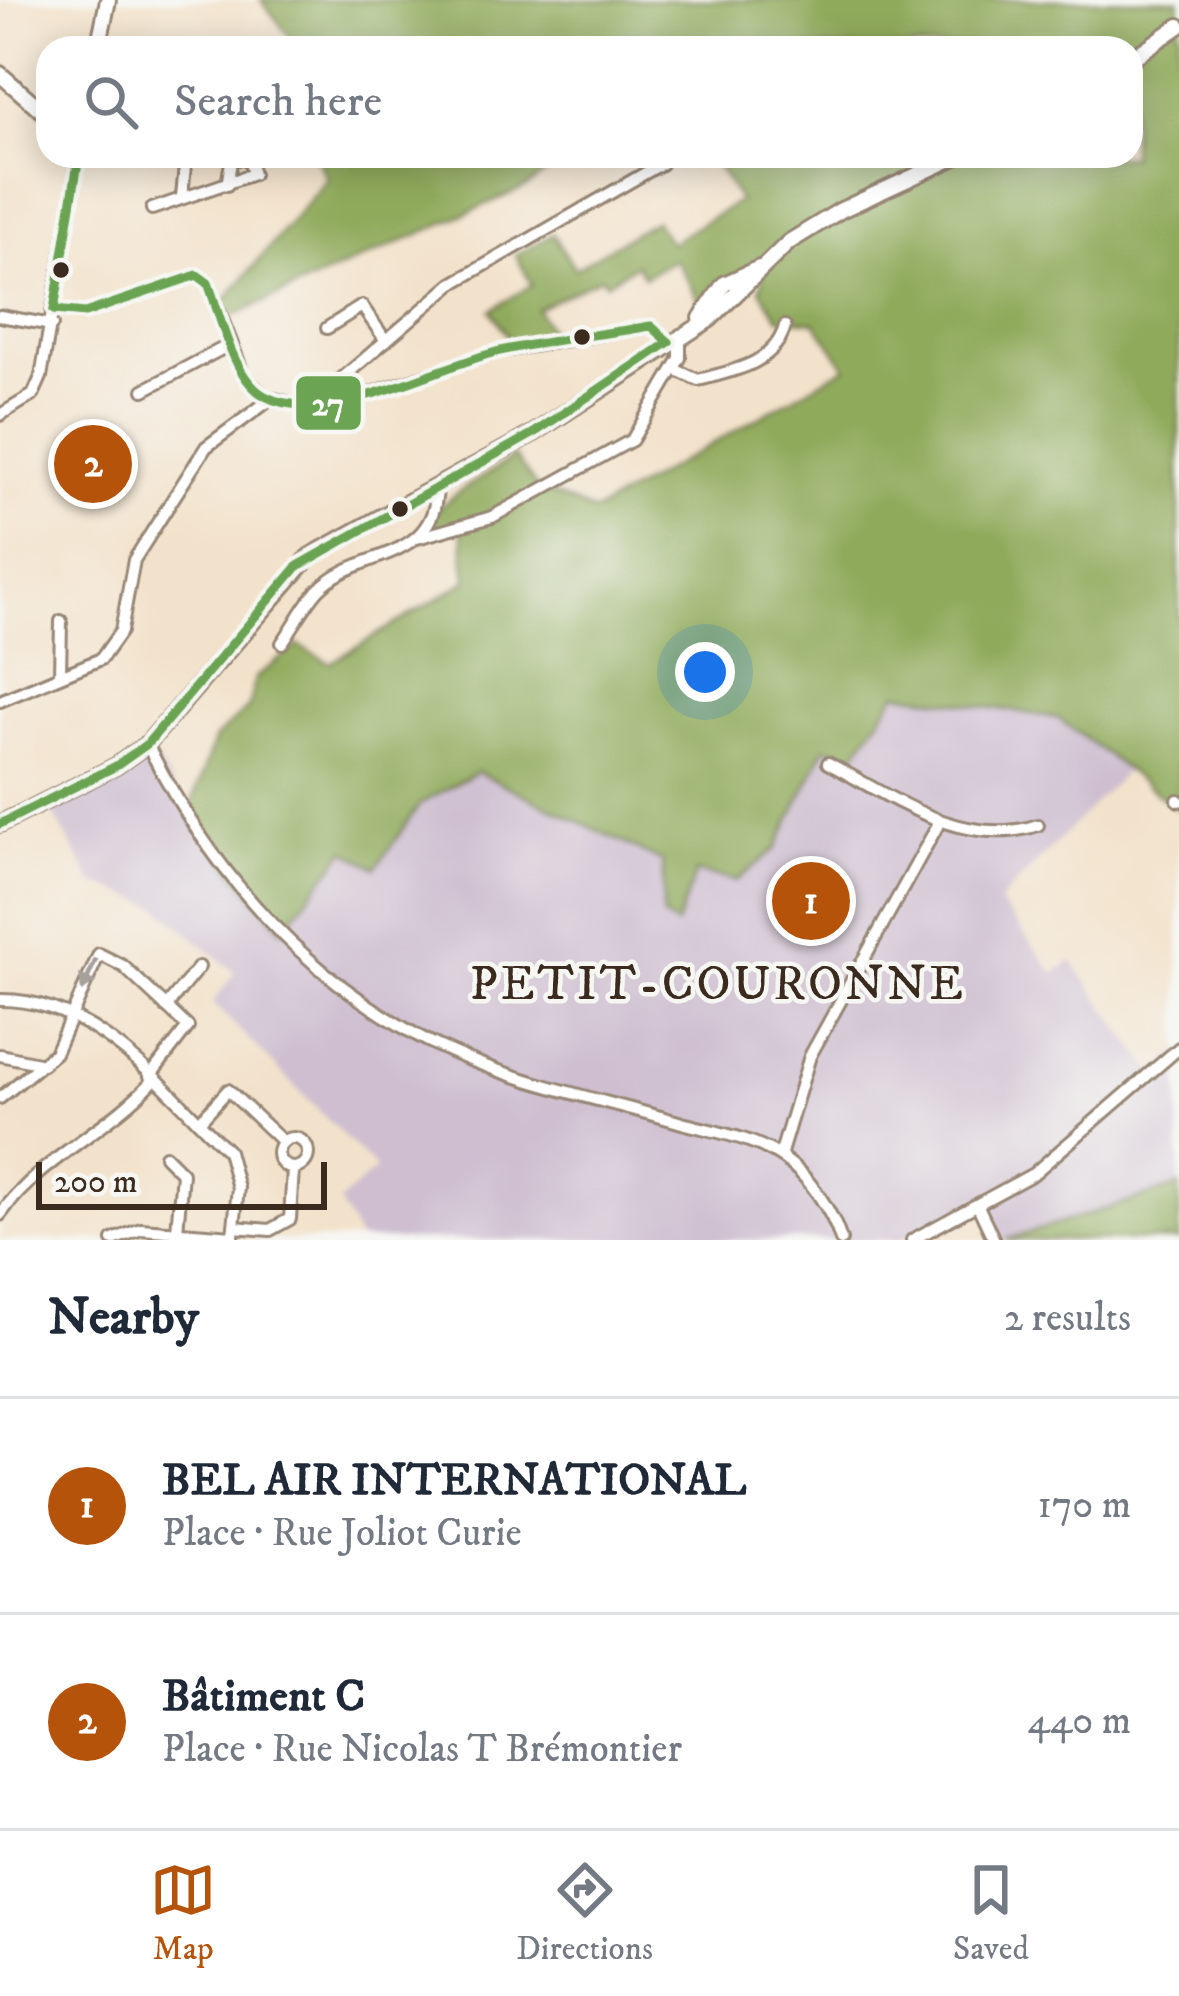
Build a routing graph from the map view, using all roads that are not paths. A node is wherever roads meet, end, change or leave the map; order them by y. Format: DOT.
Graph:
graph roads {
  1 [pos="108,0"];
  2 [pos="1179,26"];
  3 [pos="100,36"];
  4 [pos="1143,51"];
  5 [pos="0,74"];
  6 [pos="36,106"];
  7 [pos="77,168"];
  8 [pos="185,168"];
  9 [pos="229,168"];
  10 [pos="251,168"];
  11 [pos="654,168"];
  12 [pos="932,168"];
  13 [pos="226,185"];
  14 [pos="182,196"];
  15 [pos="152,209"];
  16 [pos="54,310"];
  17 [pos="0,316"];
  18 [pos="52,325"];
  19 [pos="785,326"];
  20 [pos="327,328"];
  21 [pos="680,334"];
  22 [pos="386,341"];
  23 [pos="229,345"];
  24 [pos="674,369"];
  25 [pos="144,390"];
  26 [pos="271,399"];
  27 [pos="316,400"];
  28 [pos="0,415"];
  29 [pos="437,486"];
  30 [pos="417,538"];
  31 [pos="62,620"];
  32 [pos="282,644"];
  33 [pos="61,675"];
  34 [pos="0,701"];
  35 [pos="147,744"];
  36 [pos="828,763"];
  37 [pos="940,823"];
  38 [pos="0,824"];
  39 [pos="1038,825"];
  40 [pos="199,967"];
  41 [pos="0,1000"];
  42 [pos="166,1007"];
  43 [pos="72,1014"];
  44 [pos="1179,1048"];
  45 [pos="0,1055"];
  46 [pos="44,1064"];
  47 [pos="152,1078"];
  48 [pos="0,1098"];
  49 [pos="199,1123"];
  50 [pos="283,1142"];
  51 [pos="165,1156"];
  52 [pos="780,1156"];
  53 [pos="293,1168"];
  54 [pos="977,1206"];
  55 [pos="0,1215"];
  56 [pos="234,1227"];
  57 [pos="179,1234"];
  58 [pos="274,1235"];
  59 [pos="842,1239"];
  60 [pos="916,1239"];
  61 [pos="113,1240"];
  62 [pos="994,1240"];
  1 -- 3 [label="street"];
  2 -- 4 [label="street"];
  5 -- 6 [label="street"];
  7 -- 16 [label="street"];
  8 -- 14 [label="street"];
  9 -- 13 [label="street"];
  10 -- 13 [label="street"];
  11 -- 22 [label="street"];
  12 -- 21 [label="street"];
  13 -- 14 [label="street"];
  14 -- 15 [label="street"];
  16 -- 18 [label="street"];
  16 -- 23 [label="street"];
  17 -- 18 [label="street"];
  18 -- 28 [label="street"];
  19 -- 24 [label="street"];
  20 -- 22 [label="street"];
  21 -- 24 [label="street"];
  21 -- 27 [label="street"];
  21 -- 29 [label="street"];
  22 -- 27 [label="street"];
  23 -- 25 [label="street"];
  23 -- 26 [label="street"];
  24 -- 30 [label="street"];
  26 -- 27 [label="street"];
  26 -- 33 [label="street"];
  29 -- 30 [label="street"];
  29 -- 35 [label="street"];
  30 -- 32 [label="street"];
  31 -- 33 [label="street"];
  33 -- 34 [label="street"];
  35 -- 38 [label="street"];
  35 -- 52 [label="street"];
  36 -- 37 [label="street"];
  37 -- 39 [label="street"];
  37 -- 52 [label="street"];
  40 -- 42 [label="street"];
  41 -- 43 [label="street"];
  42 -- 43 [label="street, one-way"];
  42 -- 47 [label="street"];
  43 -- 46 [label="street"];
  43 -- 47 [label="street"];
  44 -- 54 [label="street"];
  45 -- 46 [label="street"];
  46 -- 48 [label="street"];
  47 -- 49 [label="street"];
  47 -- 55 [label="street"];
  49 -- 50 [label="street"];
  49 -- 56 [label="street"];
  50 -- 53 [label="street"];
  50 -- 53 [label="street"];
  51 -- 57 [label="street"];
  52 -- 59 [label="street"];
  53 -- 58 [label="street"];
  54 -- 60 [label="street"];
  54 -- 62 [label="street"];
  56 -- 57 [label="street"];
  56 -- 58 [label="street"];
  57 -- 61 [label="street"];
}
